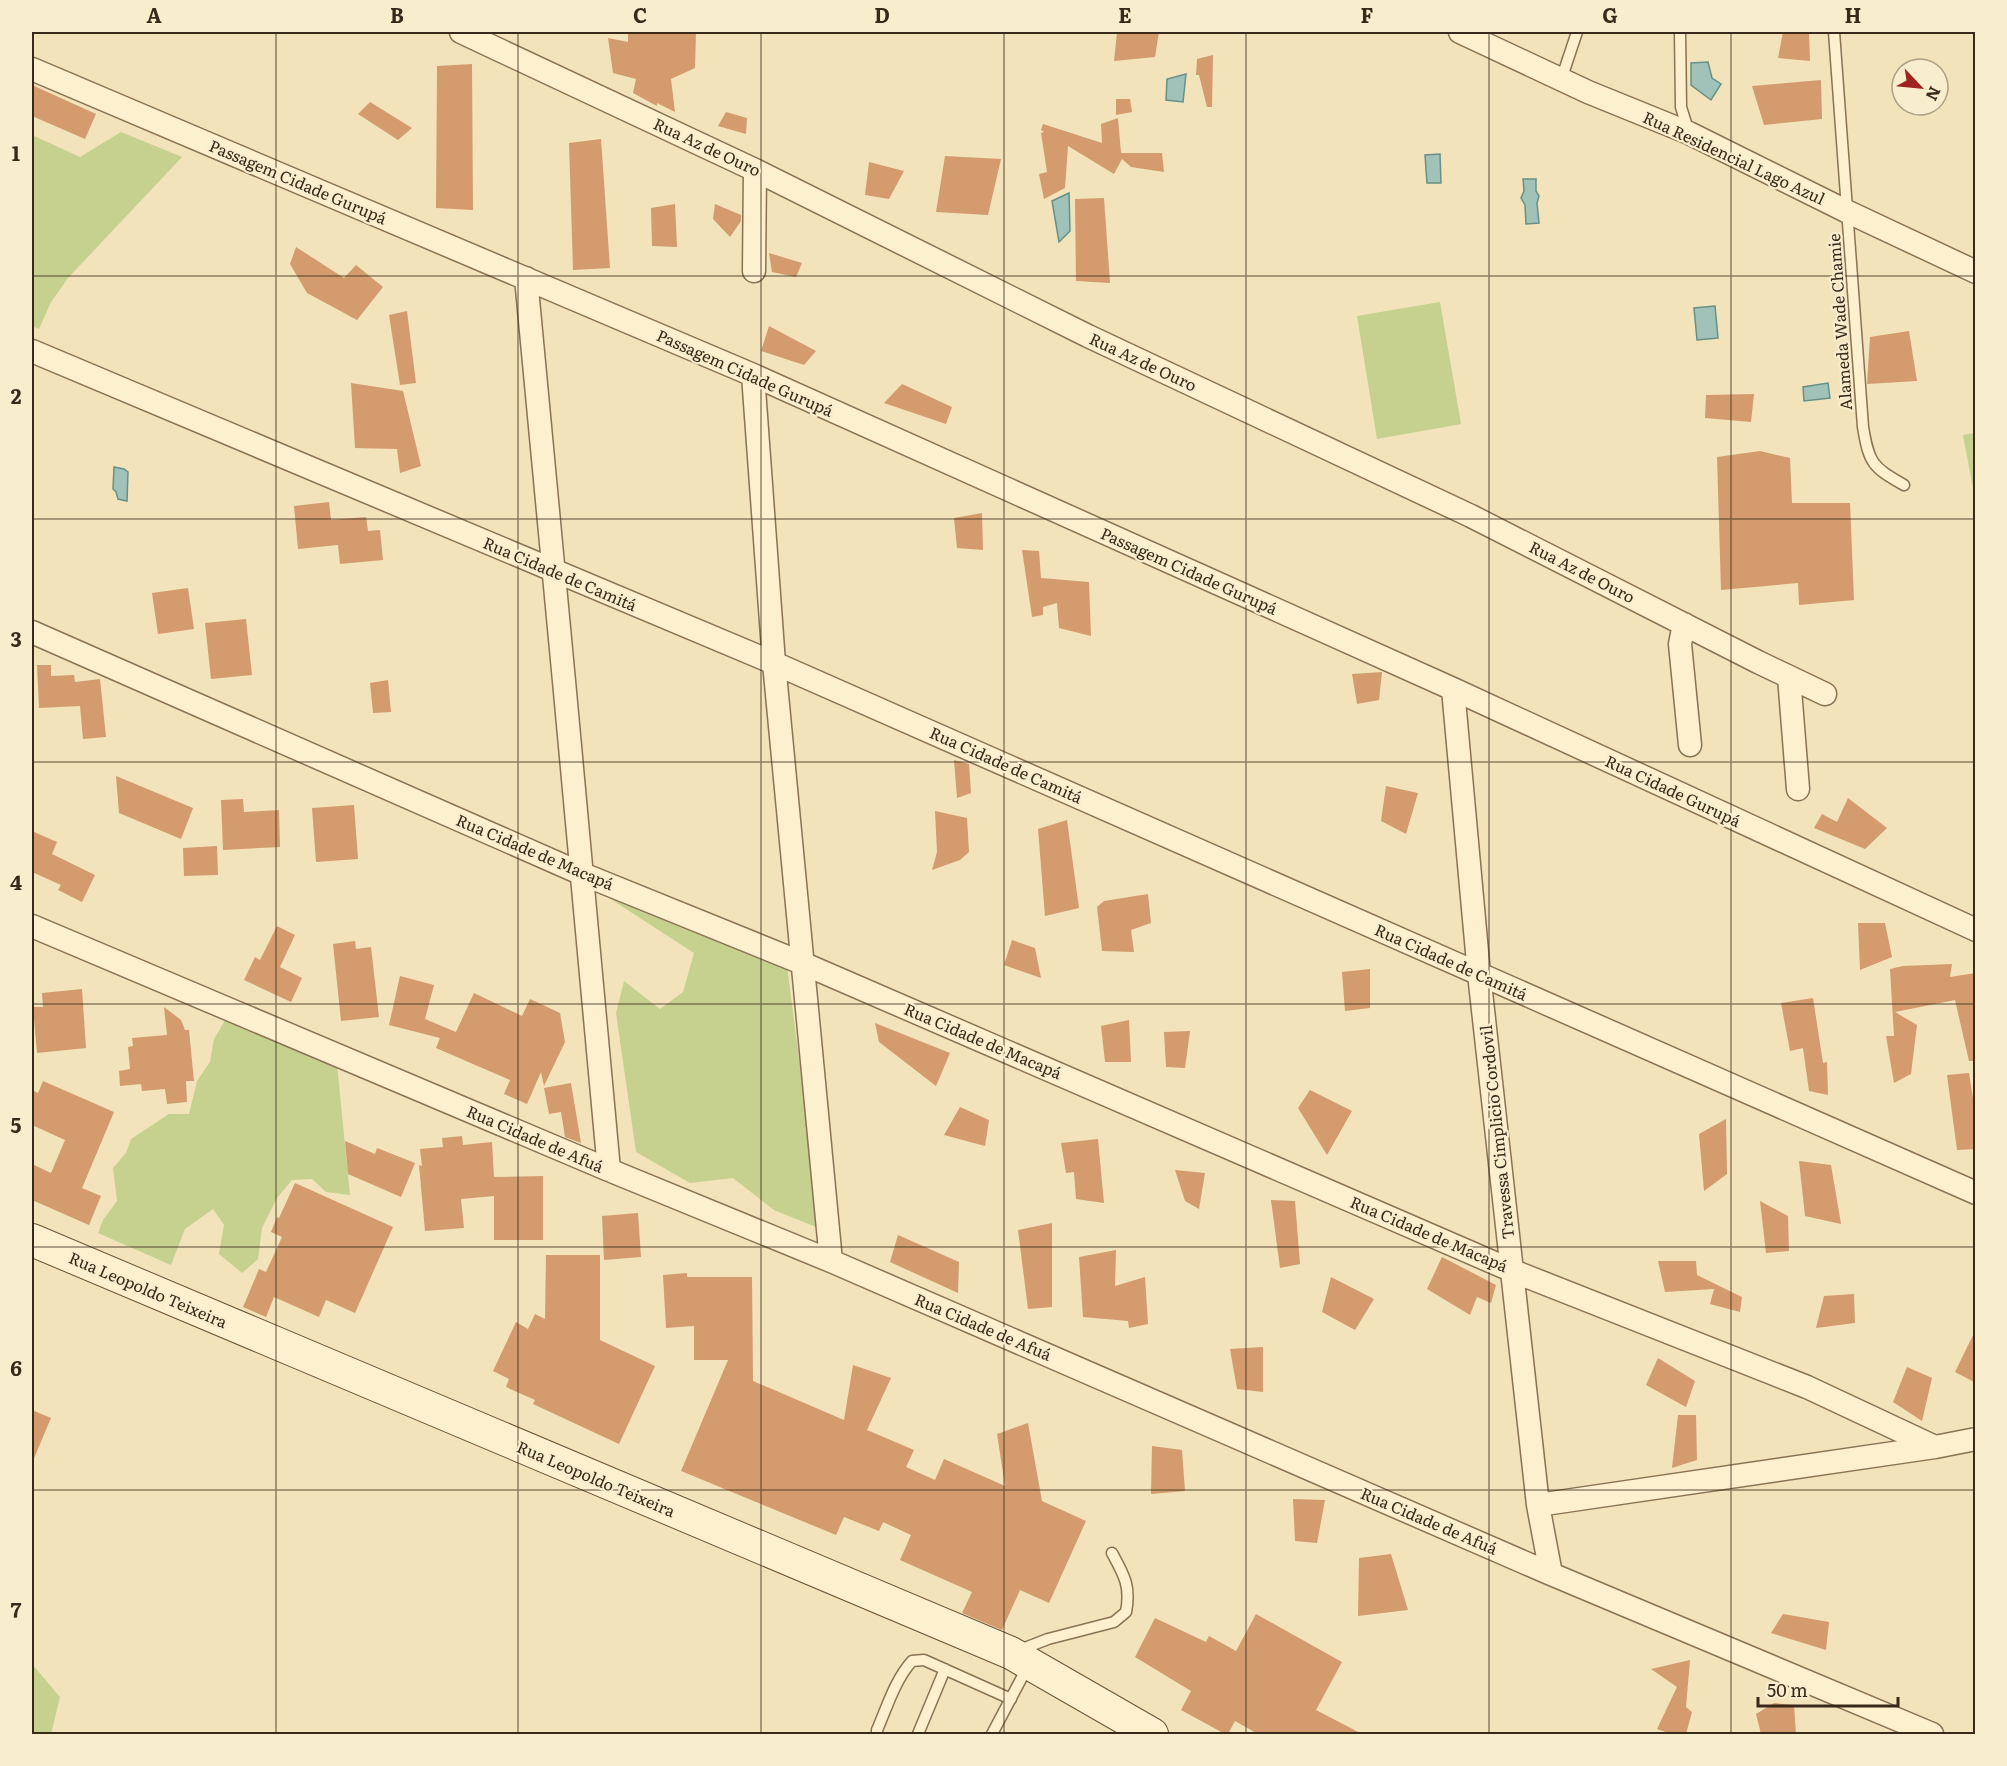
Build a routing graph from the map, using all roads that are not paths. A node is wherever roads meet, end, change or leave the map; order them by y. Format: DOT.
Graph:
graph roads {
  1 [pos="461,32"];
  2 [pos="1460,32"];
  3 [pos="1577,32"];
  4 [pos="1680,32"];
  5 [pos="1834,32"];
  6 [pos="32,69"];
  7 [pos="1561,80"];
  8 [pos="1689,133"];
  9 [pos="755,170"];
  10 [pos="1846,211"];
  11 [pos="754,271"];
  12 [pos="1976,272"];
  13 [pos="526,278"];
  14 [pos="32,351"];
  15 [pos="753,375"];
  16 [pos="1904,485"];
  17 [pos="556,573"];
  18 [pos="1684,624"];
  19 [pos="32,632"];
  20 [pos="774,663"];
  21 [pos="1789,677"];
  22 [pos="1453,689"];
  23 [pos="1825,694"];
  24 [pos="1690,746"];
  25 [pos="1798,789"];
  26 [pos="580,873"];
  27 [pos="32,926"];
  28 [pos="1976,930"];
  29 [pos="802,963"];
  30 [pos="1479,974"];
  31 [pos="609,1170"];
  32 [pos="1976,1193"];
  33 [pos="32,1240"];
  34 [pos="831,1261"];
  35 [pos="1513,1271"];
  36 [pos="1976,1439"];
  37 [pos="1935,1448"];
  38 [pos="1538,1505"];
  39 [pos="1112,1553"];
  40 [pos="1551,1574"];
  41 [pos="1020,1658"];
  42 [pos="945,1669"];
  43 [pos="1011,1699"];
  44 [pos="877,1734"];
  45 [pos="918,1734"];
  46 [pos="992,1734"];
  47 [pos="1152,1734"];
  48 [pos="1932,1734"];
  1 -- 9 [label="street, Rua Az de Ouro"];
  2 -- 7 [label="street, Rua Residencial Lago Azul"];
  3 -- 7 [label="lane"];
  4 -- 8 [label="lane"];
  5 -- 10 [label="lane, Alameda Wade Chamie"];
  6 -- 13 [label="street, Passagem Cidade Gurupá"];
  7 -- 8 [label="street, Rua Residencial Lago Azul"];
  8 -- 10 [label="street, Rua Residencial Lago Azul"];
  9 -- 11 [label="street"];
  9 -- 18 [label="street, Rua Az de Ouro"];
  10 -- 12 [label="street, Rua Residencial Lago Azul"];
  10 -- 16 [label="lane, Alameda Wade Chamie"];
  13 -- 15 [label="street, Passagem Cidade Gurupá"];
  13 -- 17 [label="street"];
  14 -- 17 [label="street, Rua Cidade de Camitá"];
  15 -- 20 [label="street"];
  15 -- 22 [label="street, Passagem Cidade Gurupá"];
  17 -- 20 [label="street, Rua Cidade de Camitá"];
  17 -- 26 [label="street"];
  18 -- 21 [label="street, Rua Az de Ouro"];
  18 -- 24 [label="street"];
  19 -- 26 [label="street, Rua Cidade de Macapá"];
  20 -- 29 [label="street"];
  20 -- 30 [label="street, Rua Cidade de Camitá"];
  21 -- 23 [label="street, Rua Az de Ouro"];
  21 -- 25 [label="street"];
  22 -- 28 [label="street, Rua Cidade Gurupá"];
  22 -- 30 [label="street, Travessa Cimplicio Cordovil"];
  26 -- 29 [label="street, Rua Cidade de Macapá"];
  26 -- 31 [label="street"];
  27 -- 31 [label="street, Rua Cidade de Afuá"];
  29 -- 34 [label="street"];
  29 -- 35 [label="street, Rua Cidade de Macapá"];
  30 -- 32 [label="street, Rua Cidade de Camitá"];
  30 -- 35 [label="street, Travessa Cimplicio Cordovil"];
  31 -- 34 [label="street, Rua Cidade de Afuá"];
  33 -- 41 [label="main road, Rua Leopoldo Teixeira"];
  34 -- 40 [label="street, Rua Cidade de Afuá"];
  35 -- 37 [label="street, Rua Cidade de Macapá"];
  35 -- 38 [label="street, Travessa Cimplicio Cordovil"];
  36 -- 37 [label="street"];
  37 -- 38 [label="street"];
  38 -- 40 [label="street, Travessa Cimplicio Cordovil"];
  39 -- 41 [label="lane"];
  40 -- 48 [label="street, Rua Cidade de Afuá"];
  41 -- 43 [label="lane"];
  41 -- 47 [label="main road, Rua Leopoldo Teixeira"];
  42 -- 43 [label="lane"];
  42 -- 44 [label="lane"];
  42 -- 45 [label="lane"];
  43 -- 46 [label="lane"];
}
